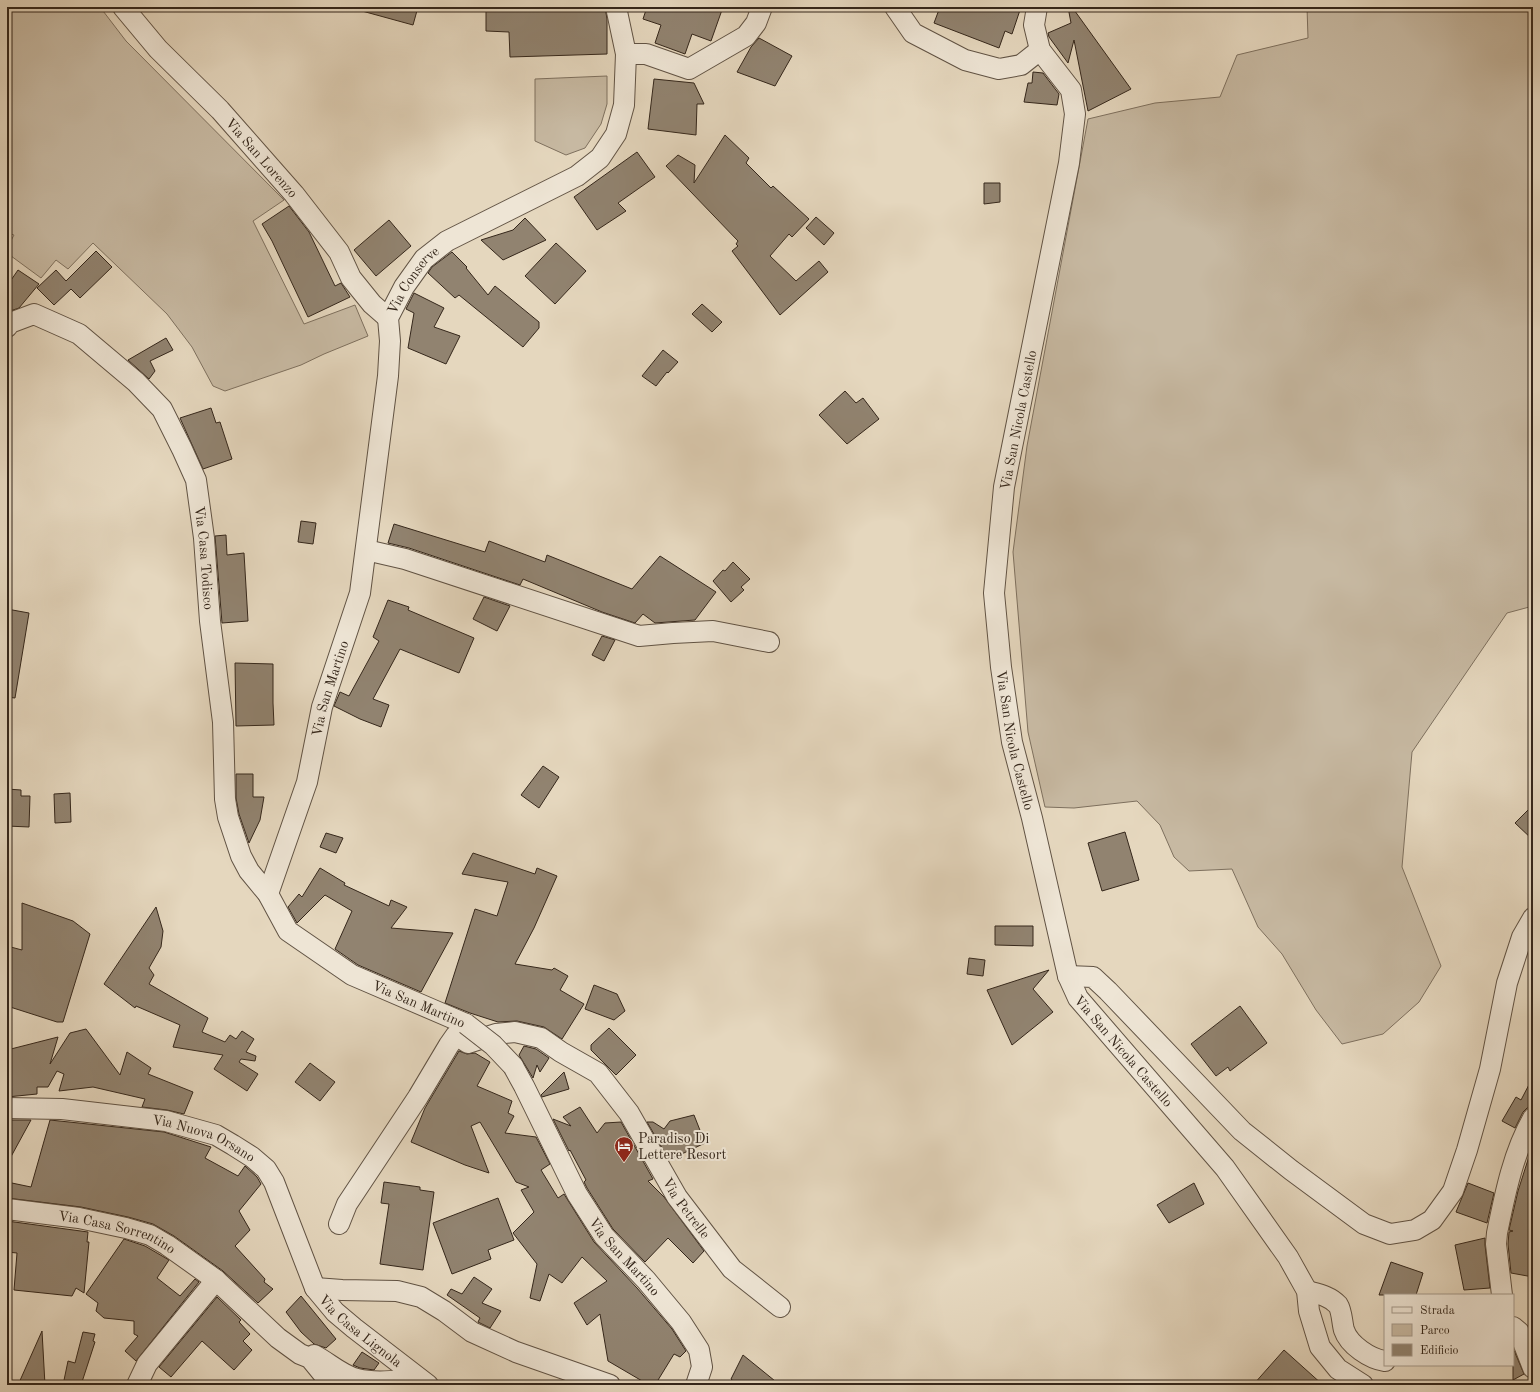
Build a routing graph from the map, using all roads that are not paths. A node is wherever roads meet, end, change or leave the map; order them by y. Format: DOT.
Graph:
graph roads {
  1 [pos="123,7"];
  2 [pos="616,7"];
  3 [pos="762,7"];
  4 [pos="1037,7"];
  5 [pos="899,8"];
  6 [pos="1040,50"];
  7 [pos="626,54"];
  8 [pos="388,318"];
  9 [pos="7,327"];
  10 [pos="366,550"];
  11 [pos="348,631"];
  12 [pos="769,642"];
  13 [pos="268,894"];
  14 [pos="1533,918"];
  15 [pos="1068,976"];
  16 [pos="7,1108"];
  17 [pos="1533,1118"];
  18 [pos="7,1209"];
  19 [pos="339,1224"];
  20 [pos="216,1280"];
  21 [pos="315,1288"];
  22 [pos="1307,1291"];
  23 [pos="1502,1294"];
  24 [pos="780,1307"];
  25 [pos="1514,1328"];
  26 [pos="310,1358"];
  27 [pos="1384,1361"];
  28 [pos="1533,1368"];
  29 [pos="423,1382"];
  30 [pos="137,1385"];
  31 [pos="332,1385"];
  32 [pos="610,1385"];
  33 [pos="696,1385"];
  34 [pos="1363,1385"];
  1 -- 8 [label="street, Via San Lorenzo"];
  2 -- 7 [label="street, Via Conserve"];
  3 -- 7 [label="street"];
  4 -- 6 [label="street, Via San Nicola Castello"];
  5 -- 6 [label="street"];
  6 -- 15 [label="street, Via San Nicola Castello"];
  7 -- 8 [label="street, Via Conserve"];
  8 -- 10 [label="street, Via Conserve"];
  9 -- 13 [label="street, Via Casa Todisco"];
  10 -- 11 [label="street, Via Conserve"];
  10 -- 12 [label="street"];
  11 -- 13 [label="street, Via San Martino"];
  13 -- 33 [label="street, Via San Martino, bridge"];
  14 -- 15 [label="street"];
  15 -- 22 [label="street, Via San Nicola Castello"];
  16 -- 21 [label="street, Via Nuova Orsano"];
  17 -- 23 [label="street"];
  18 -- 20 [label="street, Via Casa Sorrentino"];
  19 -- 24 [label="street, Via Petrelle"];
  20 -- 26 [label="street"];
  20 -- 30 [label="street"];
  21 -- 29 [label="street, Via Casa Lignola"];
  21 -- 32 [label="street"];
  22 -- 27 [label="street"];
  22 -- 34 [label="street, Via San Nicola Castello"];
  25 -- 28 [label="street"];
  26 -- 29 [label="street"];
  26 -- 31 [label="street"];
}
